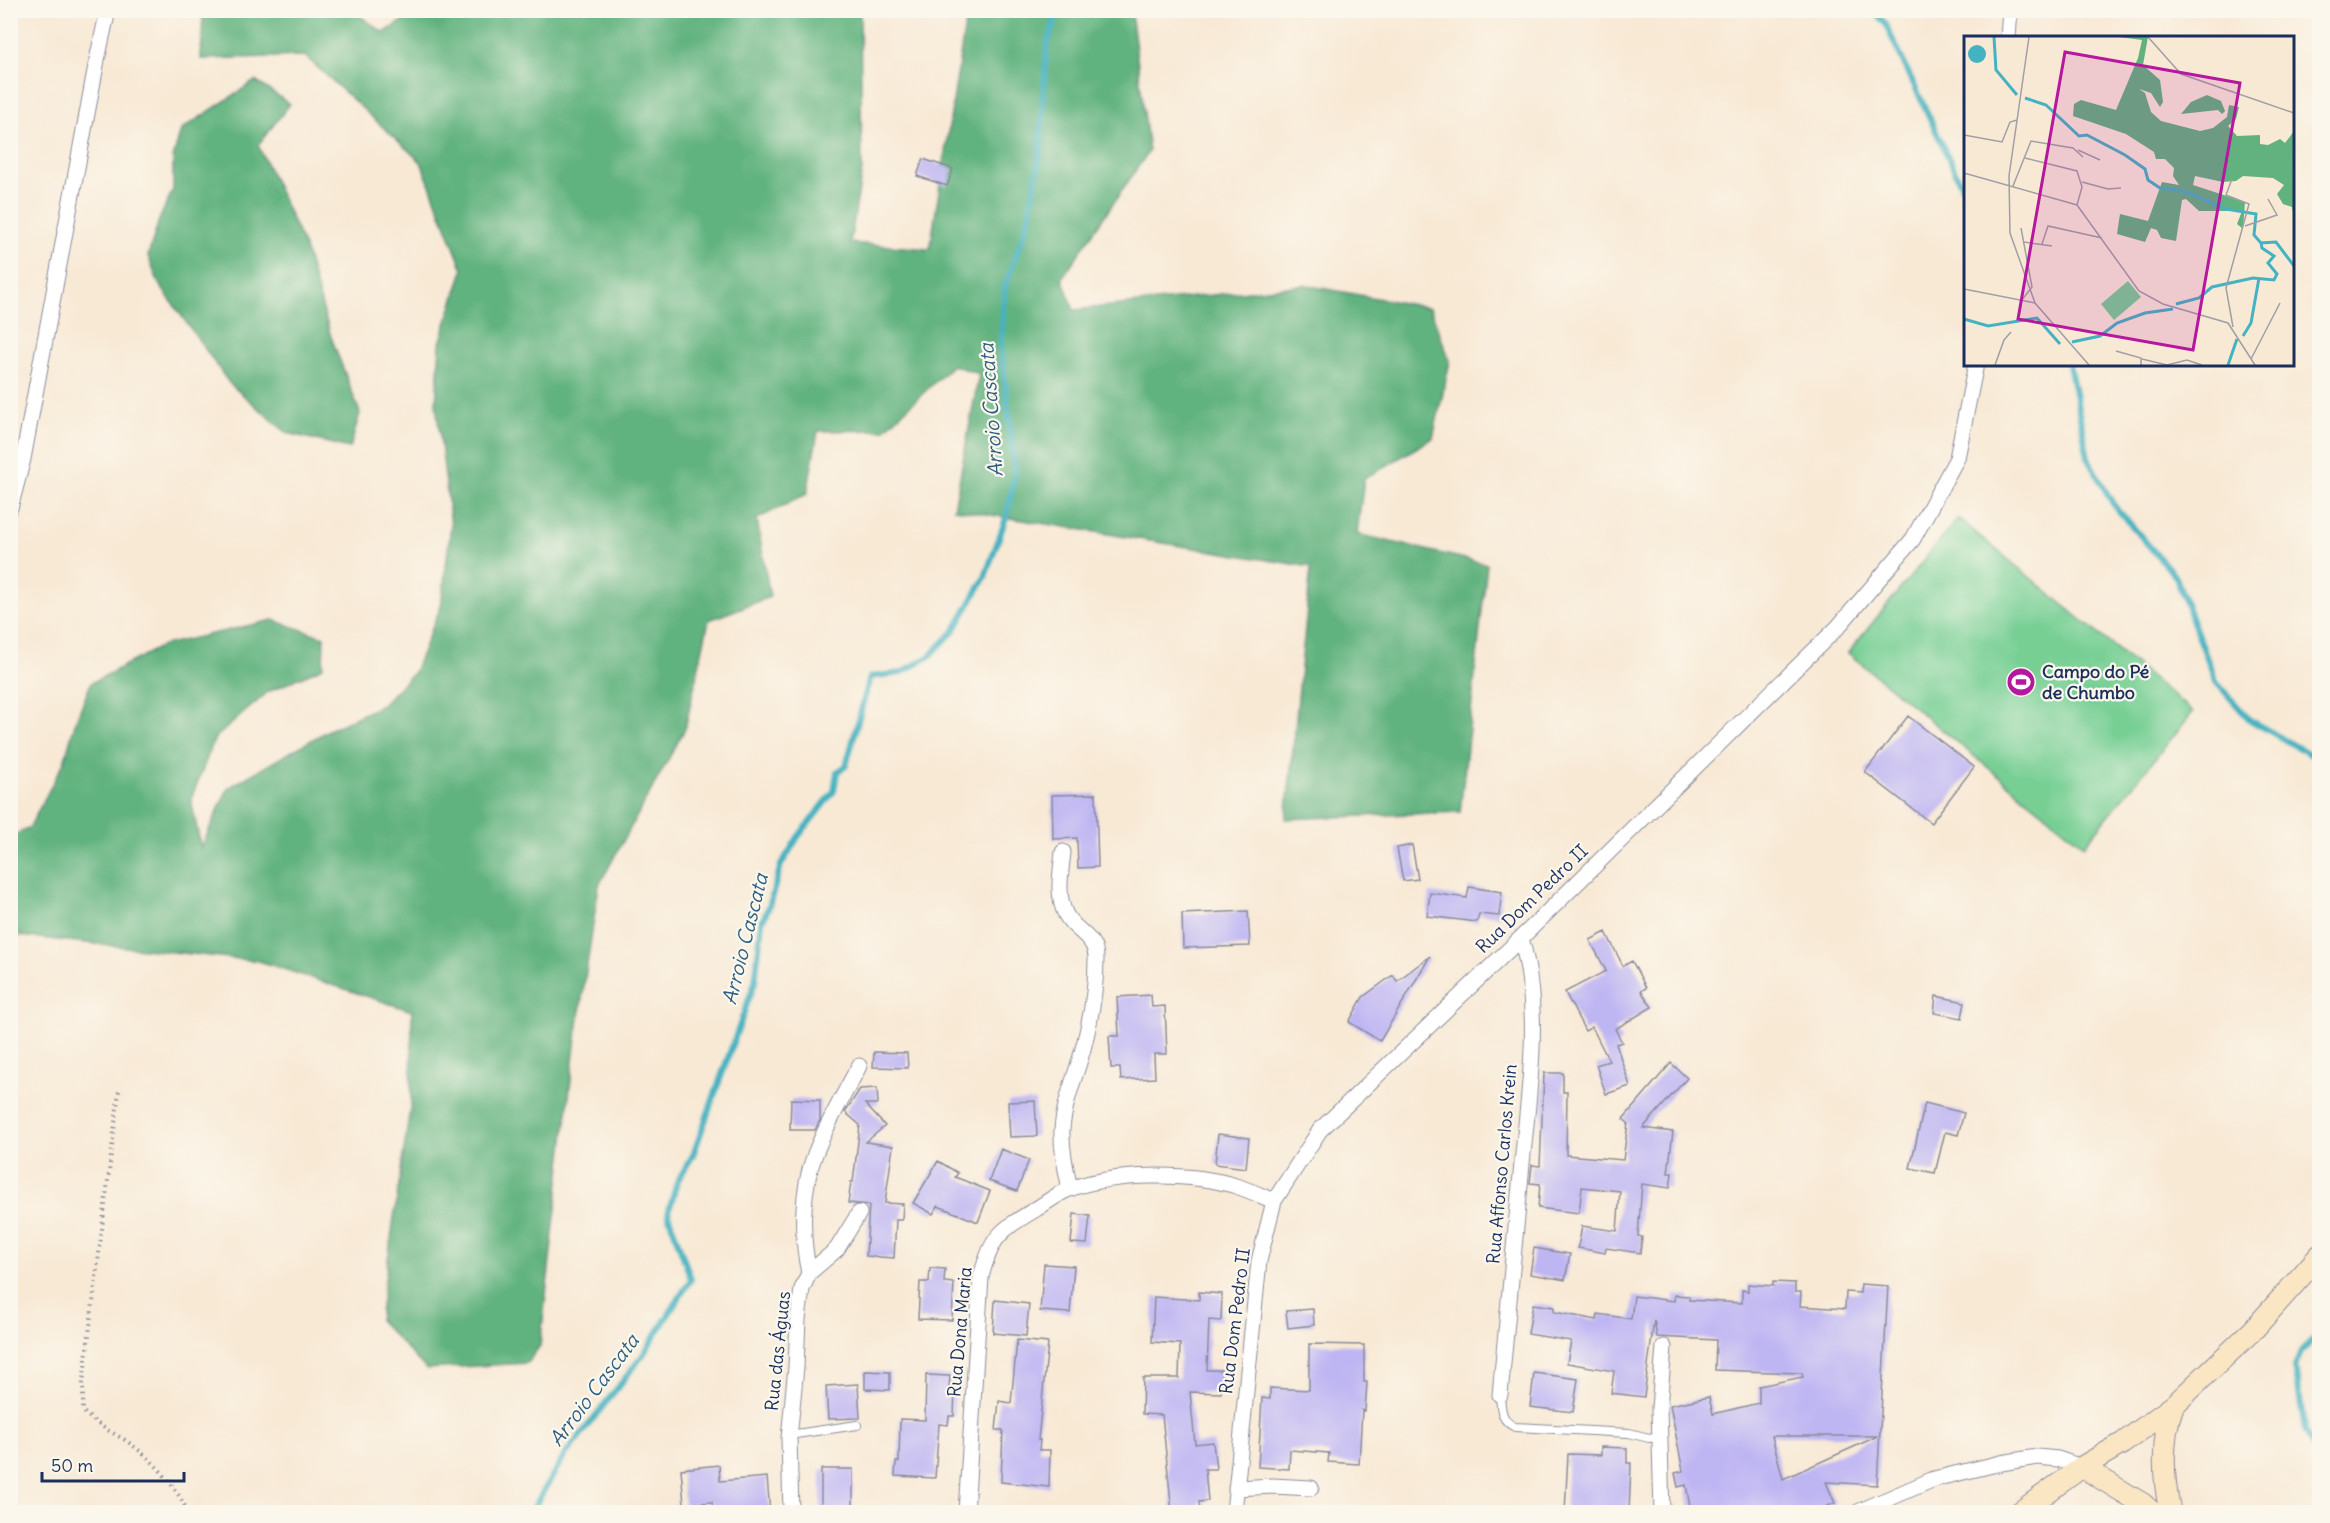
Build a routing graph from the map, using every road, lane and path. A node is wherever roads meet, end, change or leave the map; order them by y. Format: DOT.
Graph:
graph roads {
  1 [pos="108,10"];
  2 [pos="2010,10"];
  3 [pos="2008,36"];
  4 [pos="1976,366"];
  5 [pos="10,507"];
  6 [pos="1063,852"];
  7 [pos="1521,938"];
  8 [pos="859,1066"];
  9 [pos="119,1091"];
  10 [pos="1070,1189"];
  11 [pos="1274,1200"];
  12 [pos="859,1213"];
  13 [pos="2319,1255"];
  14 [pos="809,1273"];
  15 [pos="1664,1347"];
  16 [pos="1500,1395"];
  17 [pos="2173,1406"];
  18 [pos="857,1425"];
  19 [pos="789,1435"];
  20 [pos="1660,1436"];
  21 [pos="2082,1467"];
  22 [pos="1236,1488"];
  23 [pos="1311,1488"];
  24 [pos="188,1512"];
  25 [pos="790,1512"];
  26 [pos="966,1512"];
  27 [pos="1234,1512"];
  28 [pos="1662,1512"];
  29 [pos="1857,1512"];
  30 [pos="2020,1512"];
  31 [pos="2152,1512"];
  32 [pos="2170,1512"];
  1 -- 5 [label="street"];
  2 -- 3 [label="street"];
  4 -- 7 [label="street, Rua Dom Pedro II"];
  6 -- 10 [label="street"];
  7 -- 11 [label="street, Rua Dom Pedro II"];
  7 -- 16 [label="street, Rua Affonso Carlos Krein"];
  8 -- 14 [label="street"];
  9 -- 24 [label="path"];
  10 -- 11 [label="street, Rua Dona Maria"];
  10 -- 26 [label="street, Rua Dona Maria"];
  11 -- 22 [label="street, Rua Dom Pedro II"];
  12 -- 14 [label="street, Rua das Águas"];
  13 -- 17 [label="main road"];
  14 -- 19 [label="street, Rua das Águas"];
  15 -- 20 [label="street"];
  16 -- 20 [label="lane"];
  17 -- 21 [label="main road"];
  17 -- 32 [label="main road"];
  18 -- 19 [label="lane"];
  19 -- 25 [label="street, Rua das Águas"];
  20 -- 28 [label="street"];
  21 -- 29 [label="street"];
  21 -- 30 [label="main road"];
  21 -- 31 [label="main road"];
  22 -- 23 [label="street"];
  22 -- 27 [label="street, Rua Dom Pedro II"];
}
